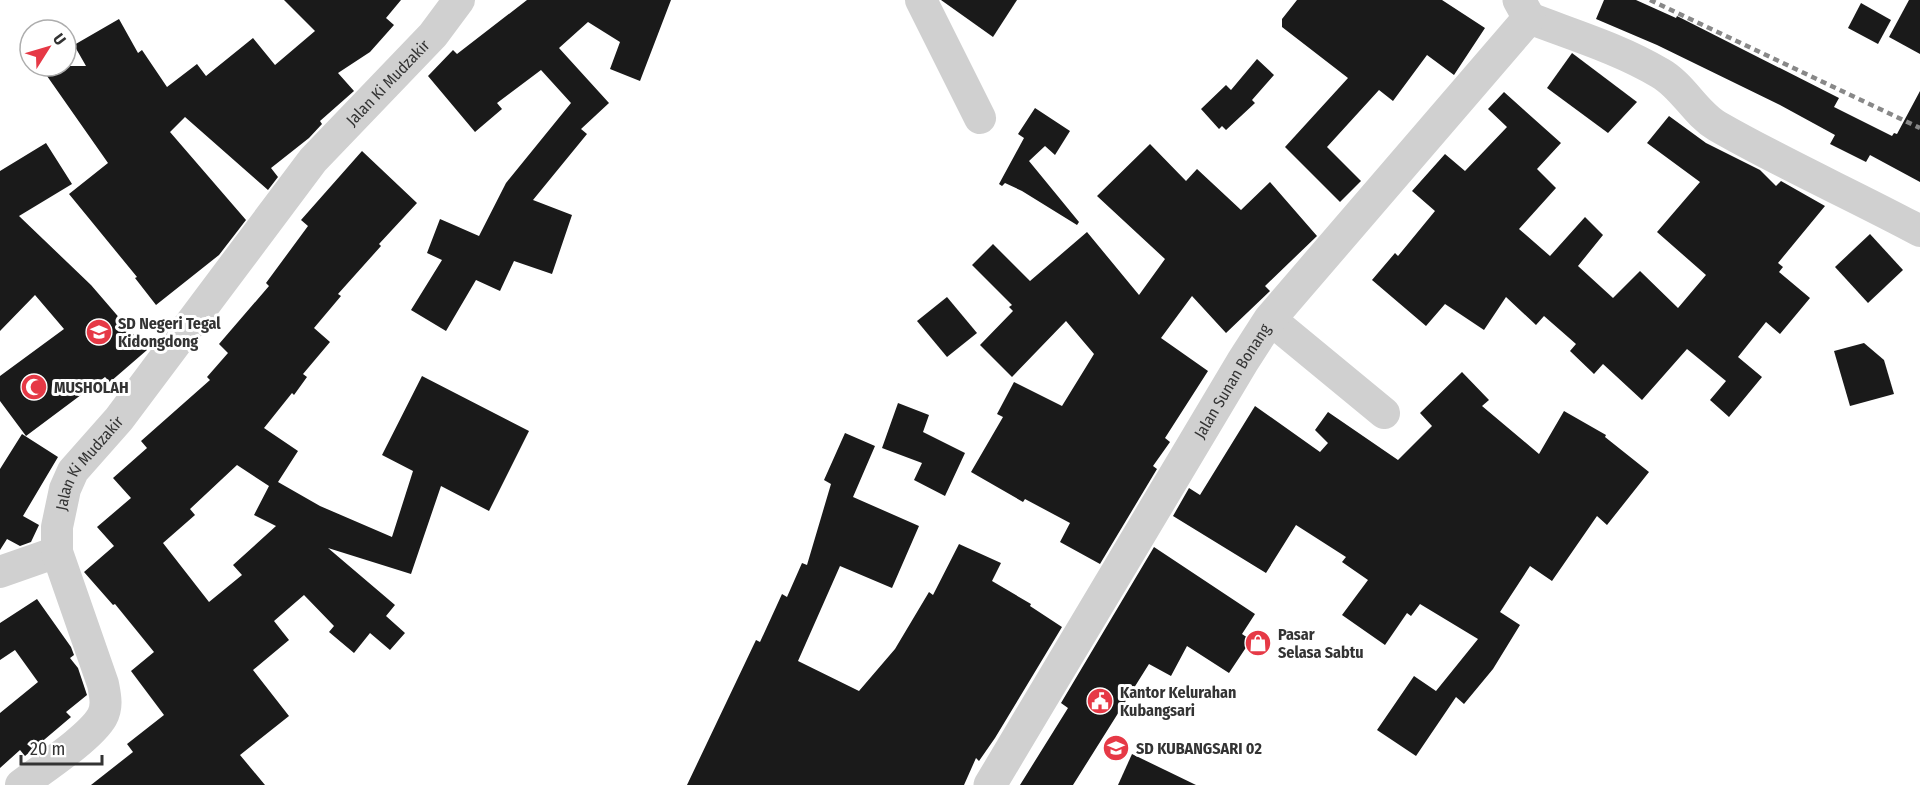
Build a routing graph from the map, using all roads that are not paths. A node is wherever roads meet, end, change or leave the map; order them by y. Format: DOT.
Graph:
graph roads {
  1 [pos="459,0"];
  2 [pos="921,0"];
  3 [pos="1524,9"];
  4 [pos="980,118"];
  5 [pos="1920,231"];
  6 [pos="1270,319"];
  7 [pos="1384,413"];
  8 [pos="57,552"];
  9 [pos="0,572"];
  10 [pos="21,785"];
  11 [pos="990,785"];
  1 -- 8 [label="street, Jalan Ki Mudzakir"];
  2 -- 4 [label="street"];
  3 -- 5 [label="street"];
  3 -- 6 [label="street, Jalan Sunan Bonang"];
  6 -- 7 [label="street"];
  6 -- 11 [label="street, Jalan Sunan Bonang"];
  8 -- 9 [label="street"];
  8 -- 10 [label="street, Jalan Ki Mudzakir"];
}
